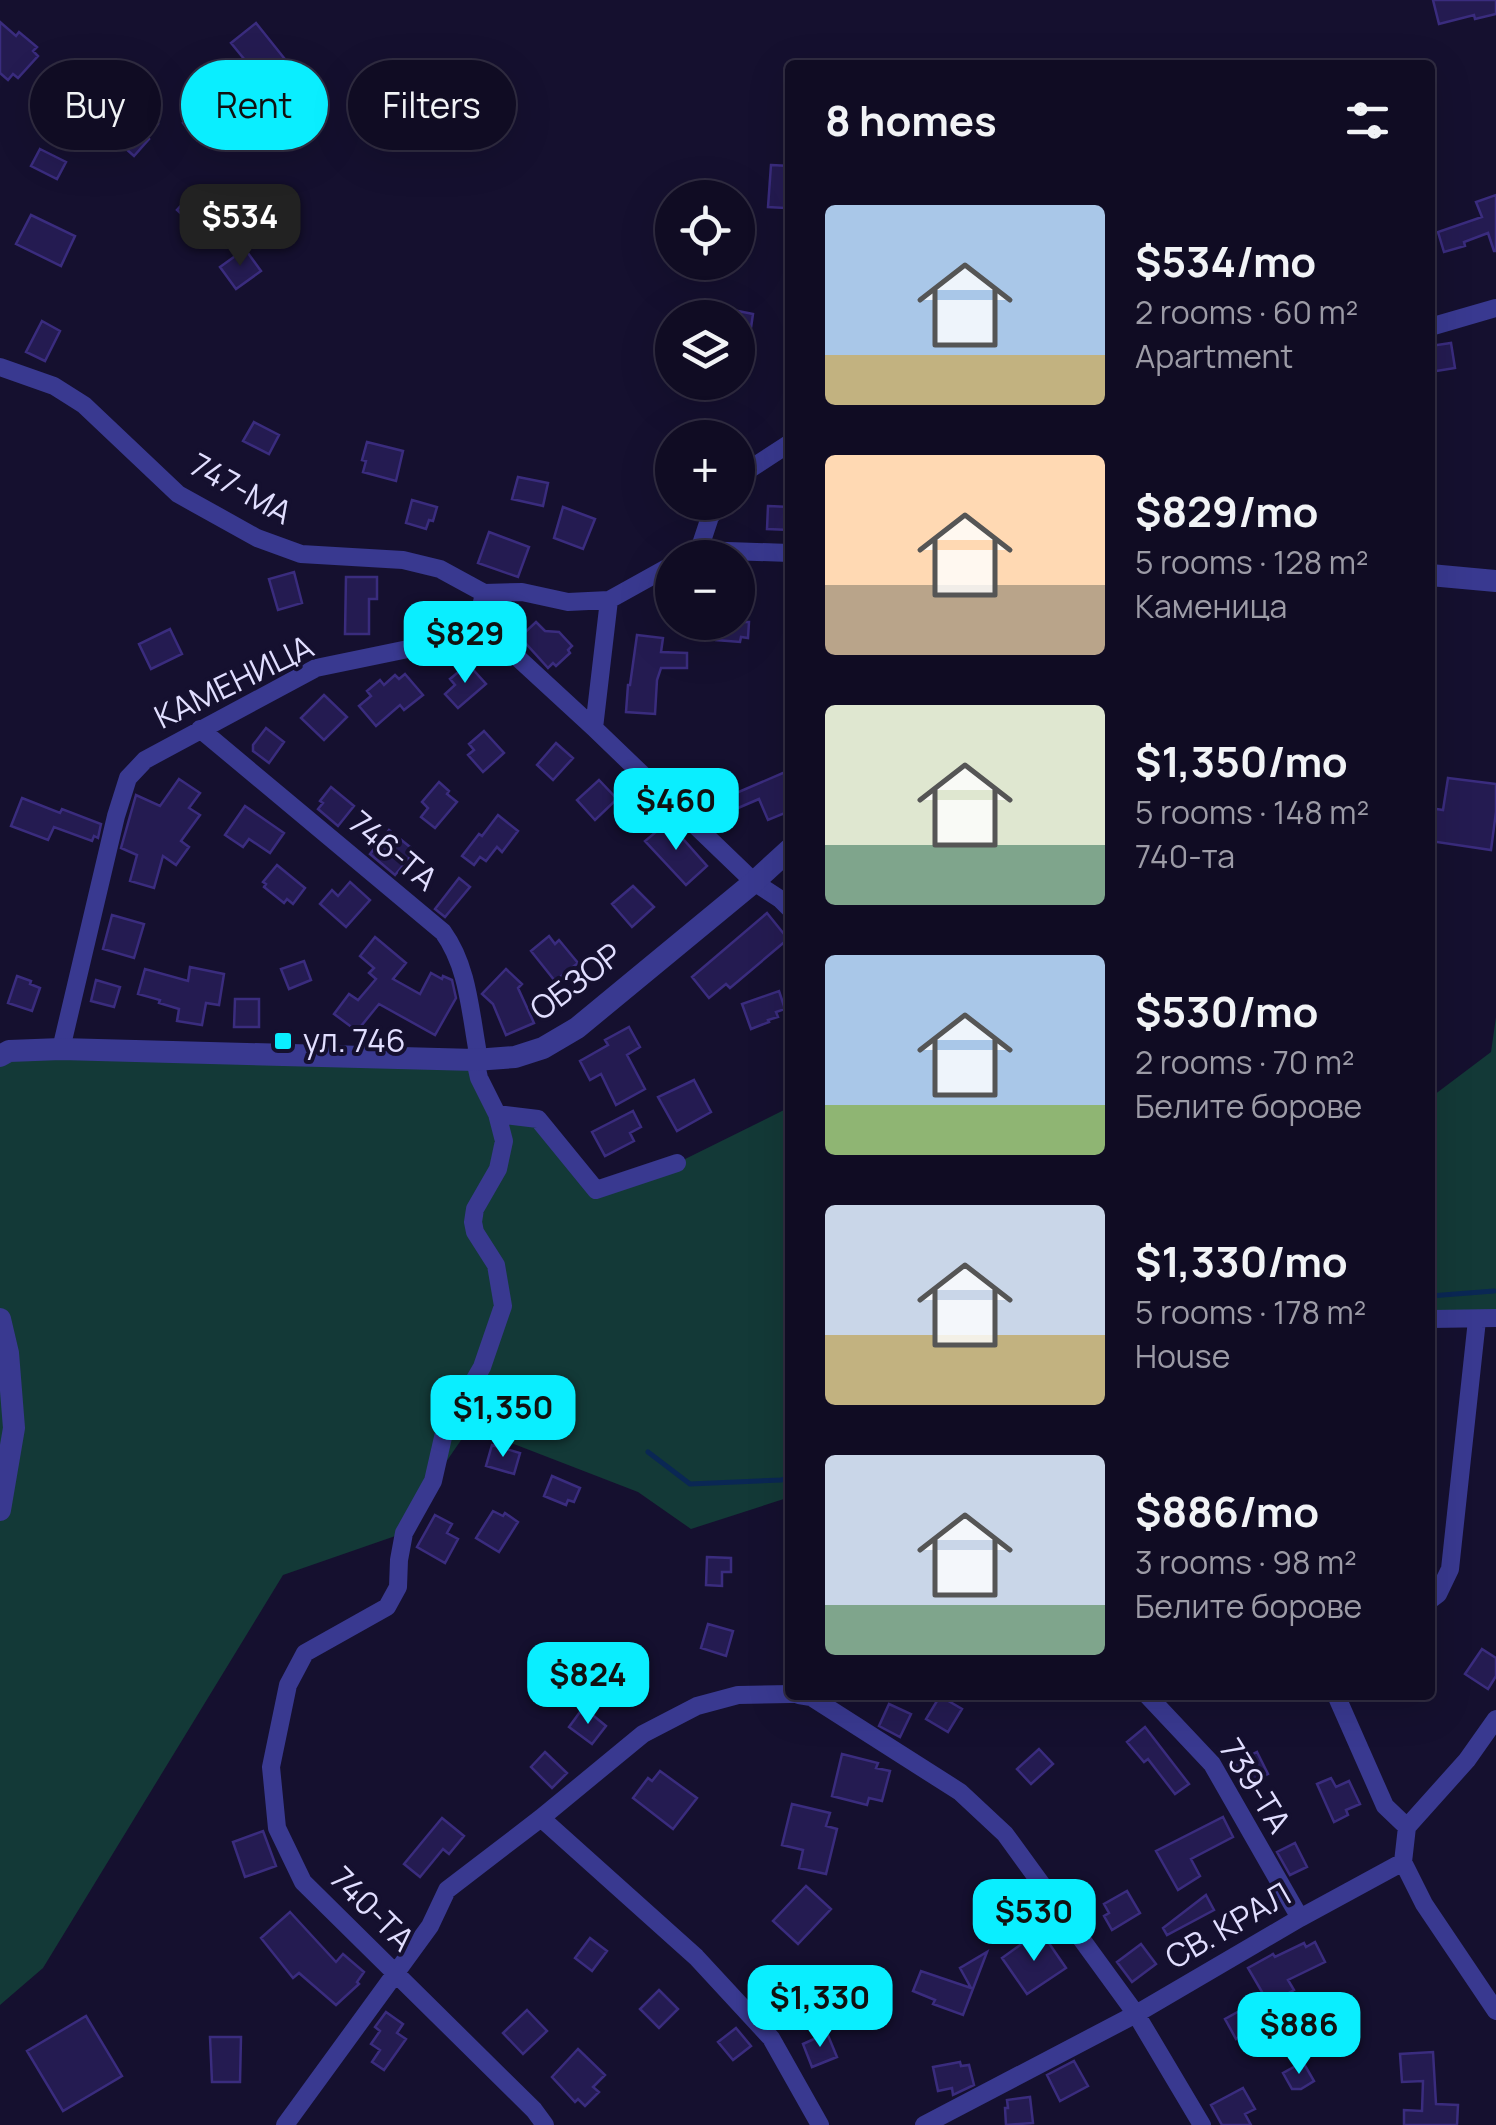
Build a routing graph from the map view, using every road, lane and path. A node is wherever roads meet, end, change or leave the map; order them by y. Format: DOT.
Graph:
graph roads {
  1 [pos="1496,308"];
  2 [pos="1435,326"];
  3 [pos="0,367"];
  4 [pos="785,446"];
  5 [pos="755,466"];
  6 [pos="755,553"];
  7 [pos="785,553"];
  8 [pos="655,575"];
  9 [pos="1435,576"];
  10 [pos="1496,581"];
  11 [pos="484,593"];
  12 [pos="610,600"];
  13 [pos="478,620"];
  14 [pos="594,728"];
  15 [pos="200,730"];
  16 [pos="785,854"];
  17 [pos="754,882"];
  18 [pos="785,904"];
  19 [pos="61,1049"];
  20 [pos="0,1056"];
  21 [pos="475,1060"];
  22 [pos="497,1114"];
  23 [pos="677,1162"];
  24 [pos="1435,1319"];
  25 [pos="1486,1319"];
  26 [pos="0,1320"];
  27 [pos="0,1510"];
  28 [pos="1435,1596"];
  29 [pos="785,1694"];
  30 [pos="817,1700"];
  31 [pos="1152,1700"];
  32 [pos="1338,1700"];
  33 [pos="1496,1719"];
  34 [pos="541,1818"];
  35 [pos="1407,1828"];
  36 [pos="1403,1862"];
  37 [pos="1300,1918"];
  38 [pos="394,1974"];
  39 [pos="1496,2011"];
  40 [pos="1136,2014"];
  41 [pos="285,2125"];
  42 [pos="545,2125"];
  43 [pos="820,2125"];
  44 [pos="924,2125"];
  45 [pos="1202,2125"];
  1 -- 2 [label="street"];
  3 -- 11 [label="street, 747-МА"];
  4 -- 5 [label="street"];
  6 -- 7 [label="street"];
  8 -- 12 [label="street"];
  9 -- 10 [label="street"];
  11 -- 12 [label="street"];
  11 -- 13 [label="street"];
  12 -- 14 [label="street"];
  13 -- 14 [label="street"];
  13 -- 15 [label="street, КАМЕНИЦА"];
  14 -- 17 [label="street"];
  15 -- 19 [label="street, КАМЕНИЦА"];
  15 -- 21 [label="street, 746-ТА"];
  16 -- 17 [label="street, ОБЗОР"];
  17 -- 18 [label="street"];
  17 -- 21 [label="street, ОБЗОР"];
  19 -- 20 [label="street, ОБЗОР"];
  19 -- 21 [label="street, ОБЗОР"];
  21 -- 22 [label="street, 740-ТА"];
  22 -- 23 [label="street"];
  22 -- 38 [label="street, 740-ТА"];
  24 -- 25 [label="street"];
  25 -- 28 [label="street"];
  26 -- 27 [label="street"];
  29 -- 34 [label="street"];
  30 -- 40 [label="street"];
  31 -- 37 [label="street, 739-ТА"];
  32 -- 35 [label="street"];
  33 -- 35 [label="street"];
  34 -- 38 [label="street"];
  34 -- 43 [label="street"];
  35 -- 36 [label="street"];
  36 -- 37 [label="street, СВ. КРАЛ"];
  36 -- 39 [label="street"];
  37 -- 40 [label="street, СВ. КРАЛ"];
  38 -- 41 [label="street"];
  38 -- 42 [label="street, 740-ТА"];
  40 -- 44 [label="street, СВ. КРАЛ"];
  40 -- 45 [label="street"];
}
